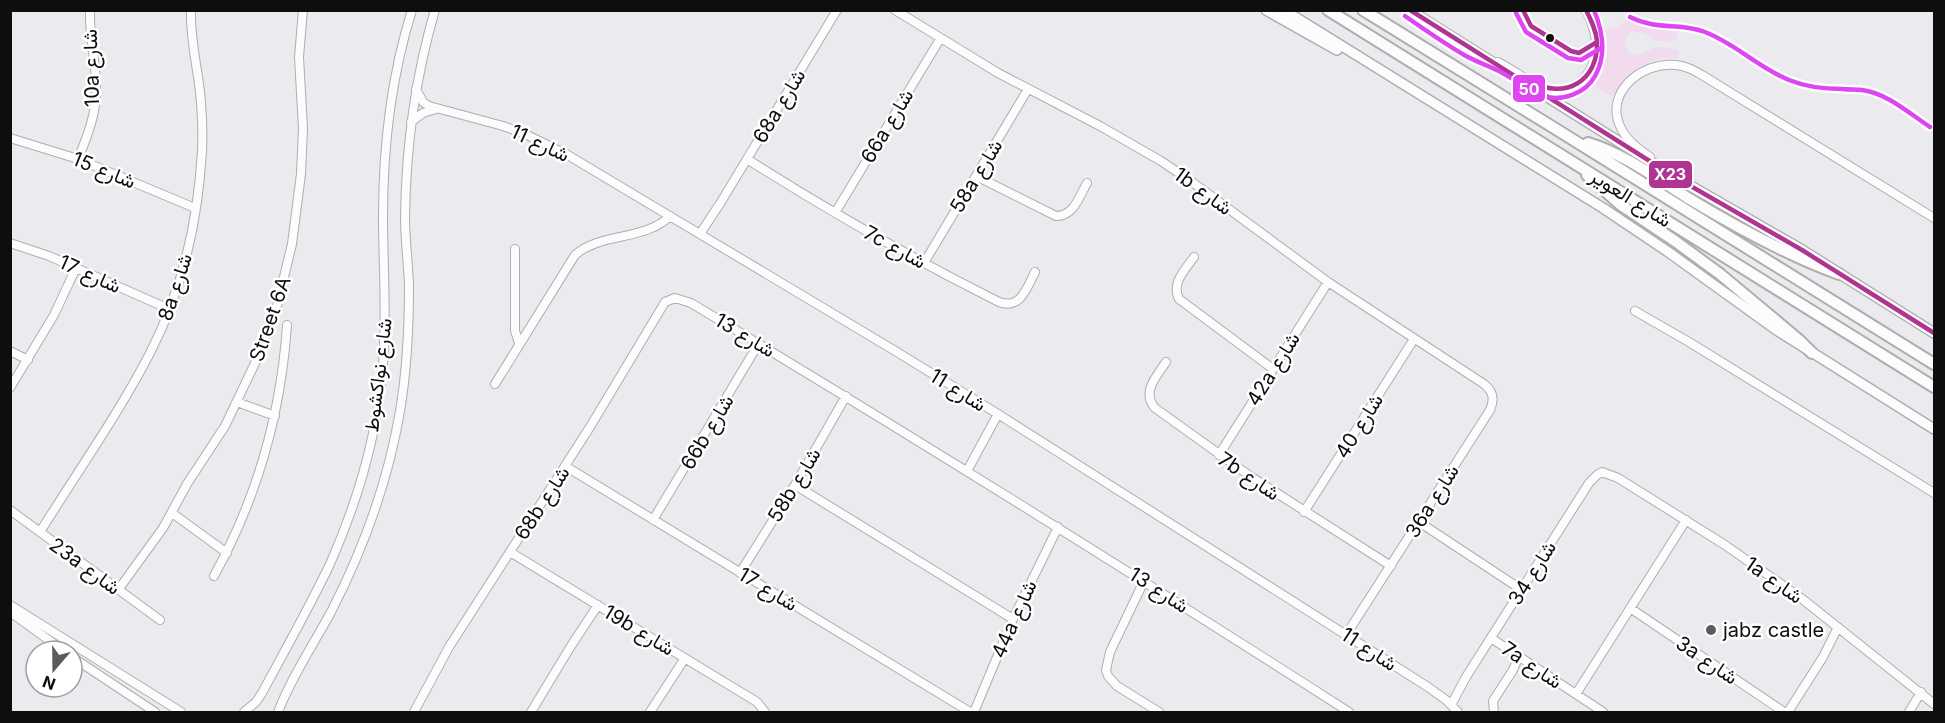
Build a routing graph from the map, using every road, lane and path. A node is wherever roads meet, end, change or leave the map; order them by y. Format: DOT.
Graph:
graph roads {
  1 [pos="90,10"];
  2 [pos="191,10"];
  3 [pos="303,10"];
  4 [pos="412,10"];
  5 [pos="435,10"];
  6 [pos="837,10"];
  7 [pos="895,10"];
  8 [pos="1266,10"];
  9 [pos="1284,10"];
  10 [pos="1328,10"];
  11 [pos="1363,10"];
  12 [pos="1409,10"];
  13 [pos="1586,10"];
  14 [pos="940,39"];
  15 [pos="1472,51"];
  16 [pos="1387,75"];
  17 [pos="416,89"];
  18 [pos="1028,89"];
  19 [pos="436,109"];
  20 [pos="411,122"];
  21 [pos="10,138"];
  22 [pos="1574,139"];
  23 [pos="78,159"];
  24 [pos="747,159"];
  25 [pos="1577,164"];
  26 [pos="976,176"];
  27 [pos="1675,177"];
  28 [pos="1086,183"];
  29 [pos="195,208"];
  30 [pos="834,213"];
  31 [pos="670,216"];
  32 [pos="1935,218"];
  33 [pos="702,236"];
  34 [pos="10,243"];
  35 [pos="515,249"];
  36 [pos="1194,257"];
  37 [pos="924,263"];
  38 [pos="76,268"];
  39 [pos="1035,272"];
  40 [pos="1839,274"];
  41 [pos="1328,282"];
  42 [pos="675,298"];
  43 [pos="169,309"];
  44 [pos="1635,311"];
  45 [pos="287,325"];
  46 [pos="1935,333"];
  47 [pos="1414,339"];
  48 [pos="519,344"];
  49 [pos="759,344"];
  50 [pos="10,351"];
  51 [pos="1812,353"];
  52 [pos="28,360"];
  53 [pos="1166,362"];
  54 [pos="1935,364"];
  55 [pos="1273,369"];
  56 [pos="495,384"];
  57 [pos="1935,387"];
  58 [pos="10,388"];
  59 [pos="846,396"];
  60 [pos="1493,396"];
  61 [pos="237,402"];
  62 [pos="275,416"];
  63 [pos="1001,416"];
  64 [pos="1935,429"];
  65 [pos="1219,456"];
  66 [pos="565,466"];
  67 [pos="967,471"];
  68 [pos="1602,472"];
  69 [pos="795,485"];
  70 [pos="1935,493"];
  71 [pos="10,510"];
  72 [pos="1304,512"];
  73 [pos="172,513"];
  74 [pos="653,520"];
  75 [pos="1686,520"];
  76 [pos="1419,522"];
  77 [pos="1058,527"];
  78 [pos="40,532"];
  79 [pos="510,552"];
  80 [pos="226,553"];
  81 [pos="1391,566"];
  82 [pos="740,573"];
  83 [pos="214,576"];
  84 [pos="1144,581"];
  85 [pos="118,590"];
  86 [pos="1521,590"];
  87 [pos="10,605"];
  88 [pos="598,605"];
  89 [pos="1630,609"];
  90 [pos="10,612"];
  91 [pos="1013,619"];
  92 [pos="160,620"];
  93 [pos="1838,627"];
  94 [pos="1349,636"];
  95 [pos="1491,638"];
  96 [pos="47,639"];
  97 [pos="685,658"];
  98 [pos="1522,658"];
  99 [pos="84,665"];
  100 [pos="1921,692"];
  101 [pos="1576,694"];
  102 [pos="1448,703"];
  103 [pos="1935,704"];
  104 [pos="155,712"];
  105 [pos="181,712"];
  106 [pos="244,712"];
  107 [pos="278,712"];
  108 [pos="414,712"];
  109 [pos="531,712"];
  110 [pos="650,712"];
  111 [pos="765,712"];
  112 [pos="972,712"];
  113 [pos="1158,712"];
  114 [pos="1349,712"];
  115 [pos="1458,712"];
  116 [pos="1494,712"];
  117 [pos="1602,712"];
  118 [pos="1786,712"];
  119 [pos="1909,712"];
  1 -- 23 [label="street, 10a شارع"];
  2 -- 29 [label="street, 8a شارع"];
  3 -- 61 [label="street, Street 6A"];
  4 -- 106 [label="street, شارع نواكشوط"];
  5 -- 17 [label="street, شارع نواكشوط"];
  6 -- 24 [label="street, 68a شارع"];
  7 -- 14 [label="street, 1b شارع"];
  8 -- 16 [label="main road"];
  9 -- 16 [label="main road"];
  10 -- 25 [label="highway, شارع العوير"];
  11 -- 22 [label="highway, شارع العوير"];
  12 -- 15 [label="main road"];
  13 -- 15 [label="street"];
  14 -- 18 [label="street, 1b شارع"];
  14 -- 30 [label="street, 66a شارع"];
  15 -- 27 [label="main road"];
  16 -- 51 [label="main road"];
  17 -- 19 [label="street"];
  17 -- 20 [label="street, شارع نواكشوط"];
  18 -- 26 [label="street, 58a شارع"];
  18 -- 41 [label="street, 1b شارع"];
  19 -- 20 [label="street"];
  19 -- 31 [label="street, شارع 11"];
  20 -- 107 [label="street, شارع نواكشوط"];
  21 -- 23 [label="street, شارع 15"];
  22 -- 40 [label="highway"];
  22 -- 54 [label="highway, شارع العوير"];
  23 -- 29 [label="street, شارع 15"];
  24 -- 30 [label="street, 7c شارع"];
  24 -- 33 [label="street, 68a شارع"];
  25 -- 51 [label="highway"];
  25 -- 57 [label="highway, شارع العوير"];
  26 -- 28 [label="street"];
  26 -- 37 [label="street, 58a شارع"];
  27 -- 32 [label="street"];
  27 -- 40 [label="main road"];
  29 -- 43 [label="street, 8a شارع"];
  30 -- 37 [label="street, 7c شارع"];
  31 -- 33 [label="street, شارع 11"];
  31 -- 48 [label="street"];
  33 -- 63 [label="street, شارع 11"];
  34 -- 38 [label="street, شارع 17"];
  35 -- 48 [label="street"];
  36 -- 55 [label="street"];
  37 -- 39 [label="street, 7c شارع"];
  38 -- 43 [label="street, شارع 17"];
  38 -- 52 [label="street"];
  40 -- 46 [label="main road"];
  41 -- 47 [label="street, 1b شارع"];
  41 -- 55 [label="street, 42a شارع"];
  42 -- 49 [label="street, شارع 13"];
  42 -- 66 [label="street, 68b شارع"];
  43 -- 78 [label="street, 8a شارع"];
  44 -- 70 [label="street"];
  45 -- 62 [label="street"];
  47 -- 60 [label="street, 1b شارع"];
  47 -- 72 [label="street, شارع 40"];
  48 -- 56 [label="street"];
  49 -- 59 [label="street, شارع 13"];
  49 -- 74 [label="street, 66b شارع"];
  50 -- 52 [label="street"];
  51 -- 64 [label="main road"];
  52 -- 58 [label="street"];
  53 -- 65 [label="street, 7b شارع"];
  55 -- 65 [label="street, 42a شارع"];
  59 -- 67 [label="street, شارع 13"];
  59 -- 69 [label="street, 58b شارع"];
  60 -- 76 [label="street, 36a شارع"];
  61 -- 62 [label="street"];
  61 -- 73 [label="street, Street 6A"];
  62 -- 80 [label="street"];
  63 -- 67 [label="street"];
  63 -- 94 [label="street, شارع 11"];
  65 -- 72 [label="street, 7b شارع"];
  66 -- 74 [label="street, شارع 17"];
  66 -- 79 [label="street, 68b شارع"];
  67 -- 77 [label="street, شارع 13"];
  68 -- 75 [label="street, 1a شارع"];
  68 -- 86 [label="street, شارع 34"];
  69 -- 82 [label="street, 58b شارع"];
  69 -- 91 [label="street"];
  71 -- 78 [label="street, 23a شارع"];
  72 -- 81 [label="street, 7b شارع"];
  73 -- 80 [label="street"];
  73 -- 85 [label="street, Street 6A"];
  74 -- 82 [label="street, شارع 17"];
  75 -- 89 [label="street"];
  75 -- 93 [label="street, 1a شارع"];
  76 -- 81 [label="street, 36a شارع"];
  76 -- 86 [label="street"];
  77 -- 84 [label="street, شارع 13"];
  77 -- 91 [label="street, 44a شارع"];
  78 -- 85 [label="street, 23a شارع"];
  79 -- 88 [label="street, 19b شارع"];
  79 -- 108 [label="street, 68b شارع"];
  80 -- 83 [label="street"];
  81 -- 94 [label="street, 36a شارع"];
  82 -- 112 [label="street, شارع 17"];
  84 -- 113 [label="street"];
  84 -- 114 [label="street, شارع 13"];
  85 -- 92 [label="street, 23a شارع"];
  86 -- 95 [label="street, شارع 34"];
  87 -- 105 [label="street"];
  88 -- 97 [label="street, 19b شارع"];
  88 -- 109 [label="street"];
  89 -- 101 [label="street"];
  89 -- 118 [label="street, 3a شارع"];
  90 -- 96 [label="street"];
  91 -- 112 [label="street, 44a شارع"];
  93 -- 100 [label="street, 1a شارع"];
  93 -- 118 [label="street"];
  94 -- 102 [label="street, شارع 11"];
  95 -- 98 [label="street, 7a شارع"];
  95 -- 102 [label="street, شارع 34"];
  97 -- 110 [label="street"];
  97 -- 111 [label="street, 19b شارع"];
  98 -- 101 [label="street, 7a شارع"];
  98 -- 116 [label="street"];
  99 -- 104 [label="street"];
  100 -- 103 [label="street, 1a شارع"];
  100 -- 119 [label="street"];
  101 -- 117 [label="street, 7a شارع"];
  102 -- 115 [label="street, شارع 11"];
}
